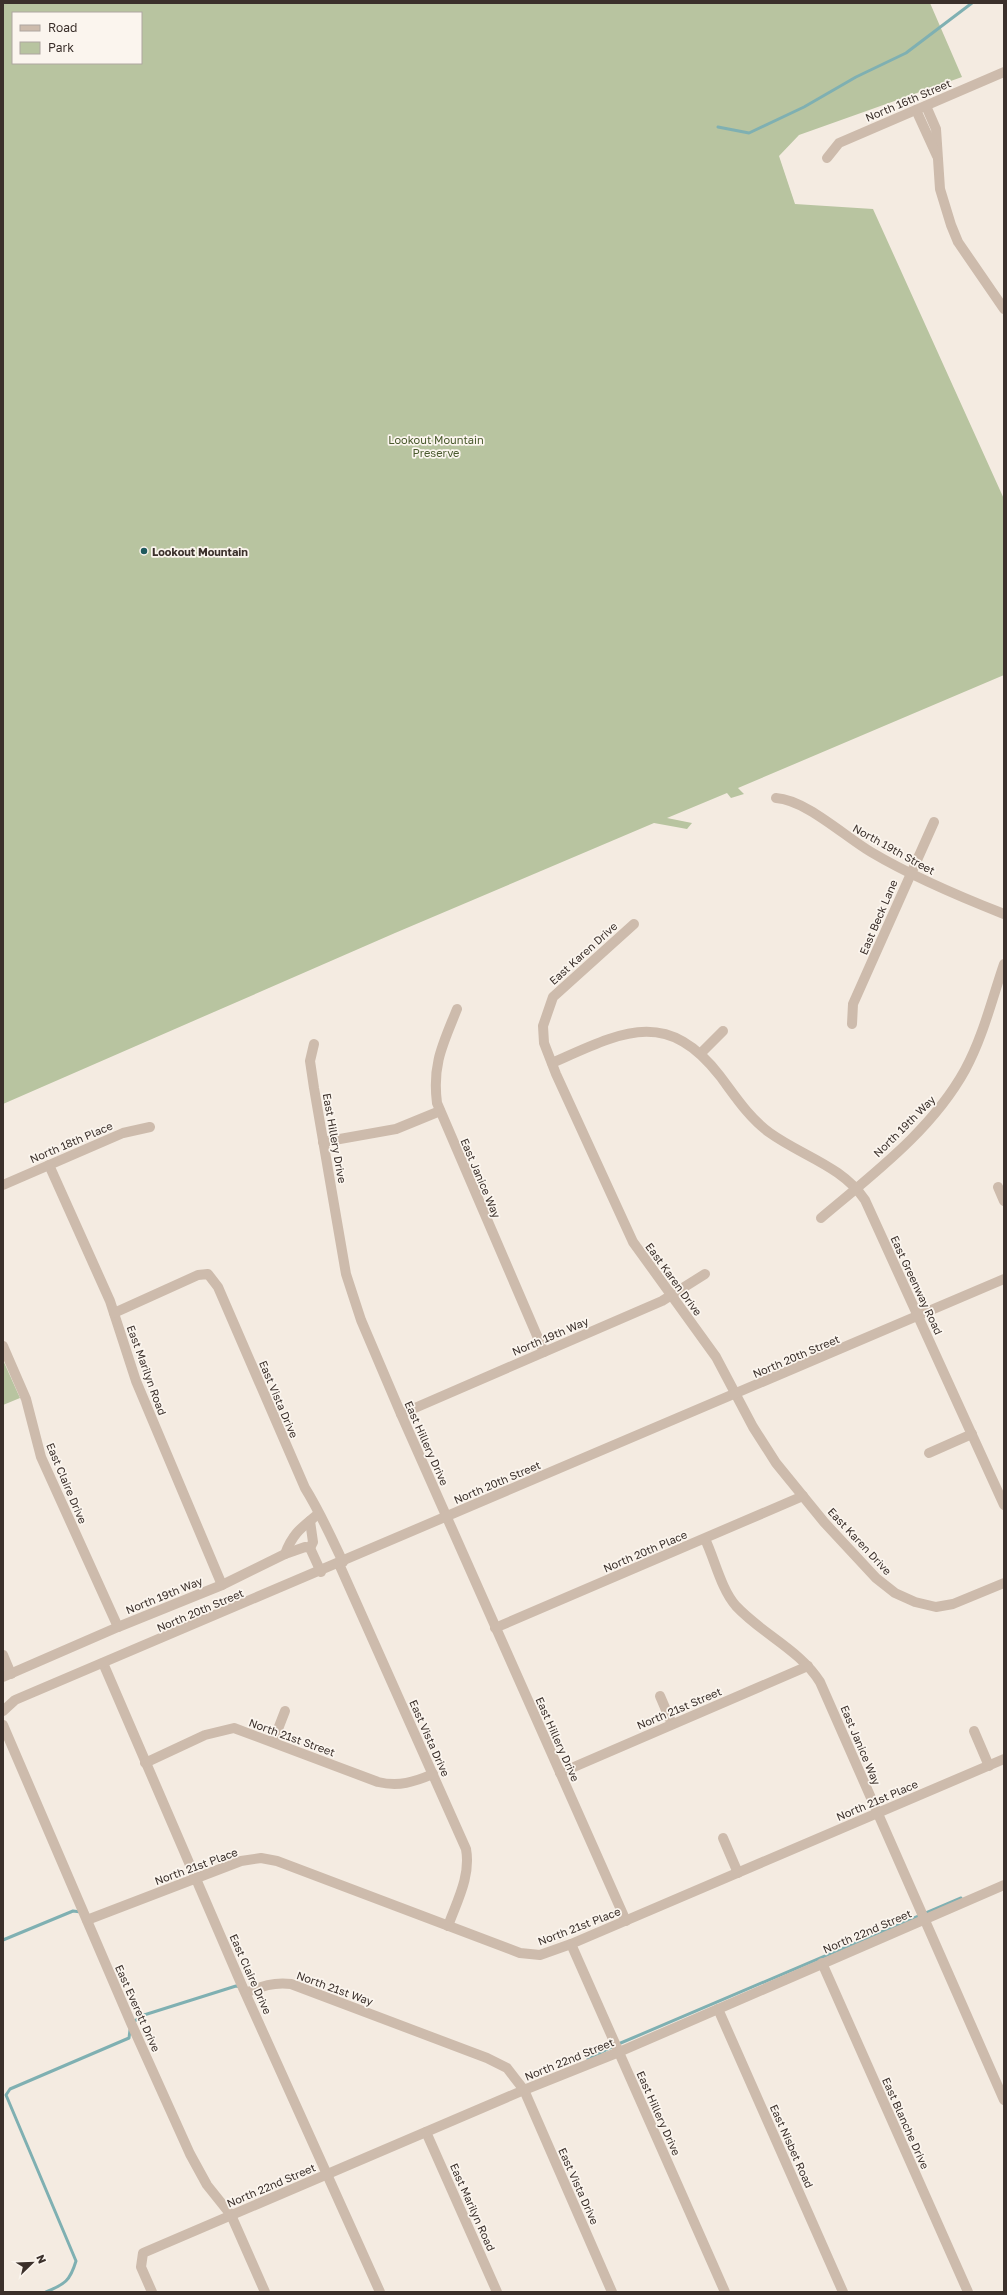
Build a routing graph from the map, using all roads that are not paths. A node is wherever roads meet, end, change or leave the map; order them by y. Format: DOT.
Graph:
graph roads {
  1 [pos="1004,72"];
  2 [pos="921,108"];
  3 [pos="827,158"];
  4 [pos="1004,309"];
  5 [pos="776,798"];
  6 [pos="934,822"];
  7 [pos="910,873"];
  8 [pos="1004,914"];
  9 [pos="634,924"];
  10 [pos="1004,964"];
  11 [pos="457,1009"];
  12 [pos="852,1024"];
  13 [pos="723,1031"];
  14 [pos="314,1044"];
  15 [pos="701,1053"];
  16 [pos="552,1063"];
  17 [pos="440,1111"];
  18 [pos="150,1127"];
  19 [pos="323,1142"];
  20 [pos="49,1165"];
  21 [pos="3,1185"];
  22 [pos="856,1187"];
  23 [pos="998,1187"];
  24 [pos="1004,1202"];
  25 [pos="820,1218"];
  26 [pos="705,1274"];
  27 [pos="1004,1279"];
  28 [pos="672,1296"];
  29 [pos="114,1312"];
  30 [pos="919,1316"];
  31 [pos="3,1346"];
  32 [pos="544,1352"];
  33 [pos="736,1394"];
  34 [pos="401,1414"];
  35 [pos="972,1434"];
  36 [pos="929,1453"];
  37 [pos="803,1496"];
  38 [pos="1004,1504"];
  39 [pos="446,1517"];
  40 [pos="314,1518"];
  41 [pos="329,1533"];
  42 [pos="313,1537"];
  43 [pos="705,1539"];
  44 [pos="310,1548"];
  45 [pos="285,1554"];
  46 [pos="341,1563"];
  47 [pos="321,1572"];
  48 [pos="1004,1583"];
  49 [pos="222,1585"];
  50 [pos="118,1627"];
  51 [pos="495,1628"];
  52 [pos="3,1655"];
  53 [pos="103,1663"];
  54 [pos="808,1666"];
  55 [pos="7,1676"];
  56 [pos="660,1696"];
  57 [pos="3,1711"];
  58 [pos="285,1711"];
  59 [pos="672,1724"];
  60 [pos="3,1725"];
  61 [pos="974,1731"];
  62 [pos="273,1742"];
  63 [pos="1004,1760"];
  64 [pos="145,1763"];
  65 [pos="989,1766"];
  66 [pos="560,1773"];
  67 [pos="433,1774"];
  68 [pos="877,1813"];
  69 [pos="723,1838"];
  70 [pos="738,1873"];
  71 [pos="196,1878"];
  72 [pos="1004,1885"];
  73 [pos="87,1920"];
  74 [pos="924,1920"];
  75 [pos="626,1921"];
  76 [pos="448,1926"];
  77 [pos="571,1944"];
  78 [pos="822,1963"];
  79 [pos="246,1993"];
  80 [pos="718,2009"];
  81 [pos="619,2052"];
  82 [pos="524,2090"];
  83 [pos="1004,2100"];
  84 [pos="426,2132"];
  85 [pos="328,2174"];
  86 [pos="231,2215"];
  87 [pos="152,2292"];
  88 [pos="265,2292"];
  89 [pos="380,2292"];
  90 [pos="497,2292"];
  91 [pos="612,2292"];
  92 [pos="726,2292"];
  93 [pos="843,2292"];
  94 [pos="968,2292"];
  1 -- 2 [label="street, North 16th Street"];
  2 -- 3 [label="street, North 16th Street"];
  2 -- 4 [label="street"];
  5 -- 7 [label="street, North 19th Street"];
  6 -- 7 [label="street, East Beck Lane"];
  7 -- 8 [label="street, North 19th Street"];
  7 -- 12 [label="street, East Beck Lane"];
  9 -- 16 [label="street, East Karen Drive"];
  10 -- 22 [label="street, North 19th Way"];
  11 -- 17 [label="street, East Janice Way"];
  13 -- 15 [label="street"];
  14 -- 19 [label="street, East Hillery Drive"];
  15 -- 16 [label="street, East Greenway Road"];
  15 -- 22 [label="street, East Greenway Road"];
  16 -- 28 [label="street, East Karen Drive"];
  17 -- 19 [label="street"];
  17 -- 32 [label="street, East Janice Way"];
  18 -- 20 [label="street, North 18th Place"];
  19 -- 34 [label="street, East Hillery Drive"];
  20 -- 21 [label="street, North 18th Place"];
  20 -- 29 [label="street, East Marilyn Road"];
  22 -- 25 [label="street, North 19th Way"];
  22 -- 30 [label="street, East Greenway Road"];
  23 -- 24 [label="street"];
  26 -- 28 [label="street, North 19th Way"];
  27 -- 30 [label="street, North 20th Street"];
  28 -- 32 [label="street, North 19th Way"];
  28 -- 33 [label="street, East Karen Drive"];
  29 -- 40 [label="street, East Vista Drive"];
  29 -- 49 [label="street, East Marilyn Road"];
  30 -- 33 [label="street, North 20th Street"];
  30 -- 35 [label="street, East Greenway Road"];
  31 -- 50 [label="street, East Claire Drive"];
  32 -- 34 [label="street, North 19th Way"];
  33 -- 37 [label="street, East Karen Drive"];
  33 -- 39 [label="street, North 20th Street"];
  34 -- 39 [label="street, East Hillery Drive"];
  35 -- 36 [label="street"];
  35 -- 38 [label="street, East Greenway Road"];
  37 -- 43 [label="street, North 20th Place"];
  37 -- 48 [label="street, East Karen Drive"];
  39 -- 46 [label="street, North 20th Street"];
  39 -- 51 [label="street, East Hillery Drive"];
  40 -- 41 [label="street, East Vista Drive"];
  40 -- 42 [label="street, East Vista Drive"];
  40 -- 45 [label="street"];
  41 -- 42 [label="street"];
  41 -- 46 [label="street, East Vista Drive"];
  42 -- 44 [label="street, East Vista Drive"];
  43 -- 51 [label="street, North 20th Place"];
  43 -- 54 [label="street, East Janice Way"];
  44 -- 45 [label="street"];
  44 -- 47 [label="street"];
  45 -- 49 [label="street, North 19th Way"];
  46 -- 47 [label="street, North 20th Street"];
  46 -- 67 [label="street, East Vista Drive"];
  47 -- 53 [label="street, North 20th Street"];
  49 -- 50 [label="street, North 19th Way"];
  50 -- 55 [label="street, North 19th Way"];
  51 -- 66 [label="street, East Hillery Drive"];
  52 -- 55 [label="street"];
  53 -- 57 [label="street, North 20th Street"];
  53 -- 64 [label="street, East Claire Drive"];
  54 -- 59 [label="street, North 21st Street"];
  54 -- 68 [label="street, East Janice Way"];
  56 -- 59 [label="street"];
  58 -- 62 [label="street"];
  59 -- 66 [label="street, North 21st Street"];
  60 -- 73 [label="street, East Everett Drive"];
  61 -- 65 [label="street"];
  62 -- 64 [label="street, North 21st Street"];
  62 -- 67 [label="street, North 21st Street"];
  63 -- 65 [label="street, North 21st Place"];
  64 -- 71 [label="street, East Claire Drive"];
  65 -- 68 [label="street, North 21st Place"];
  66 -- 75 [label="street, East Hillery Drive"];
  67 -- 76 [label="street, East Vista Drive"];
  68 -- 70 [label="street, North 21st Place"];
  68 -- 74 [label="street, East Janice Way"];
  69 -- 70 [label="street"];
  70 -- 75 [label="street, North 21st Place"];
  71 -- 73 [label="street, North 21st Place"];
  71 -- 76 [label="street, North 21st Place"];
  71 -- 79 [label="street, East Claire Drive"];
  72 -- 74 [label="street, North 22nd Street"];
  73 -- 86 [label="street, East Everett Drive"];
  74 -- 78 [label="street, North 22nd Street"];
  74 -- 83 [label="street, East Janice Way"];
  75 -- 77 [label="street, North 21st Place"];
  76 -- 77 [label="street, North 21st Place"];
  77 -- 81 [label="street, East Hillery Drive"];
  78 -- 80 [label="street, North 22nd Street"];
  78 -- 94 [label="street, East Blanche Drive"];
  79 -- 82 [label="street, North 21st Way"];
  79 -- 85 [label="street, East Claire Drive"];
  80 -- 81 [label="street, North 22nd Street"];
  80 -- 93 [label="street, East Nisbet Road"];
  81 -- 82 [label="street, North 22nd Street"];
  81 -- 92 [label="street, East Hillery Drive"];
  82 -- 84 [label="street, North 22nd Street"];
  82 -- 91 [label="street, East Vista Drive"];
  84 -- 85 [label="street, North 22nd Street"];
  84 -- 90 [label="street, East Marilyn Road"];
  85 -- 86 [label="street, North 22nd Street"];
  85 -- 89 [label="street, East Claire Drive"];
  86 -- 87 [label="street, North 22nd Street"];
  86 -- 88 [label="street, East Everett Drive"];
}
